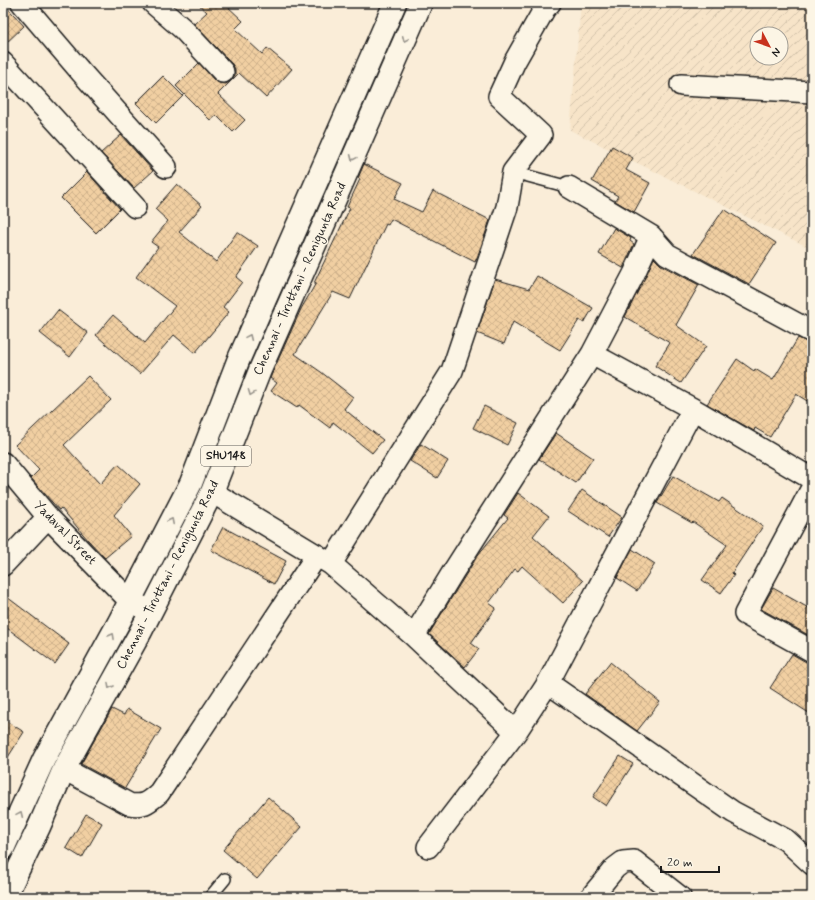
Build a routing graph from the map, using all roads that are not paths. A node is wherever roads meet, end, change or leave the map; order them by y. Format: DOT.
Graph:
graph roads {
  1 [pos="22,3"];
  2 [pos="153,3"];
  3 [pos="395,3"];
  4 [pos="421,3"];
  5 [pos="544,5"];
  6 [pos="3,63"];
  7 [pos="223,72"];
  8 [pos="681,85"];
  9 [pos="812,92"];
  10 [pos="166,167"];
  11 [pos="514,172"];
  12 [pos="569,187"];
  13 [pos="135,207"];
  14 [pos="651,236"];
  15 [pos="812,332"];
  16 [pos="592,354"];
  17 [pos="693,409"];
  18 [pos="3,463"];
  19 [pos="812,480"];
  20 [pos="812,488"];
  21 [pos="212,492"];
  22 [pos="48,517"];
  23 [pos="324,559"];
  24 [pos="3,565"];
  25 [pos="130,601"];
  26 [pos="151,611"];
  27 [pos="414,636"];
  28 [pos="812,651"];
  29 [pos="548,683"];
  30 [pos="516,732"];
  31 [pos="64,769"];
  32 [pos="428,846"];
  33 [pos="3,849"];
  34 [pos="812,864"];
  35 [pos="225,879"];
  36 [pos="6,897"];
  37 [pos="210,897"];
  38 [pos="591,897"];
  39 [pos="680,897"];
  1 -- 10 [label="street"];
  2 -- 7 [label="street"];
  25 -- 3 [label="main road, Chennai - Tiruttani - Renigunta Road / SHU148, one-way"];
  4 -- 21 [label="main road, Chennai - Tiruttani - Renigunta Road / SHU148, one-way"];
  5 -- 11 [label="street"];
  6 -- 13 [label="street"];
  8 -- 9 [label="street"];
  11 -- 12 [label="lane"];
  11 -- 23 [label="street"];
  12 -- 14 [label="street"];
  14 -- 15 [label="street"];
  14 -- 16 [label="street"];
  16 -- 17 [label="street"];
  16 -- 27 [label="street"];
  17 -- 19 [label="street"];
  17 -- 29 [label="street"];
  18 -- 22 [label="street, Yadaval Street"];
  20 -- 28 [label="street"];
  21 -- 23 [label="street"];
  21 -- 26 [label="main road, Chennai - Tiruttani - Renigunta Road / SHU148"];
  22 -- 24 [label="street"];
  22 -- 25 [label="street, Yadaval Street"];
  23 -- 27 [label="street"];
  23 -- 31 [label="street"];
  25 -- 26 [label="street"];
  33 -- 25 [label="main road, Chennai - Tiruttani - Renigunta Road / SHU148, one-way"];
  26 -- 31 [label="main road, Chennai - Tiruttani - Renigunta Road / SHU148, one-way"];
  27 -- 30 [label="street"];
  29 -- 30 [label="street"];
  29 -- 34 [label="street"];
  30 -- 32 [label="street"];
  31 -- 36 [label="main road, Chennai - Tiruttani - Renigunta Road / SHU148"];
  35 -- 37 [label="lane"];
  38 -- 39 [label="street"];
}
